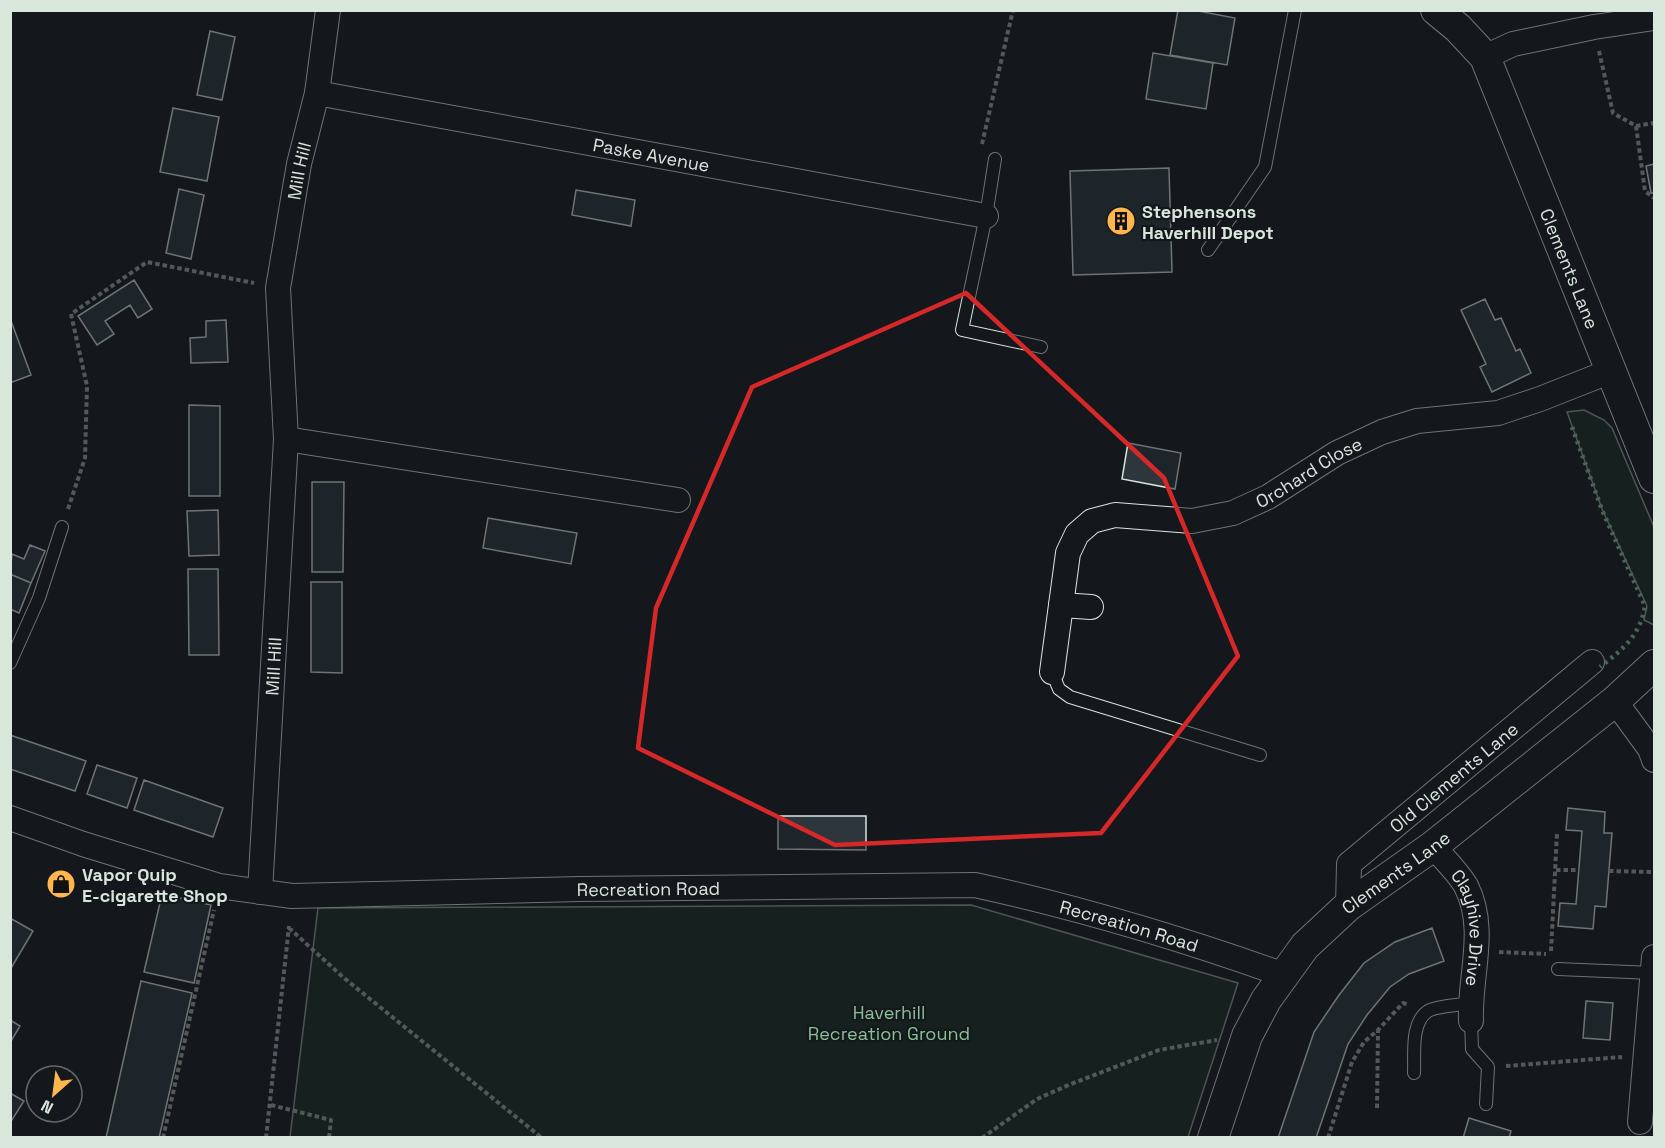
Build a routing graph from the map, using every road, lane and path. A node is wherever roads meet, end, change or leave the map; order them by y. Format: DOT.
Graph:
graph roads {
  1 [pos="328,10"];
  2 [pos="1013,10"];
  3 [pos="1295,10"];
  4 [pos="1436,10"];
  5 [pos="1654,18"];
  6 [pos="1594,27"];
  7 [pos="1485,57"];
  8 [pos="317,93"];
  9 [pos="1654,123"];
  10 [pos="1636,126"];
  11 [pos="995,159"];
  12 [pos="1654,198"];
  13 [pos="986,216"];
  14 [pos="1208,250"];
  15 [pos="278,288"];
  16 [pos="1041,347"];
  17 [pos="1611,371"];
  18 [pos="286,439"];
  19 [pos="1654,478"];
  20 [pos="678,500"];
  21 [pos="62,527"];
  22 [pos="1061,605"];
  23 [pos="1091,607"];
  24 [pos="1592,662"];
  25 [pos="10,663"];
  26 [pos="1654,665"];
  27 [pos="1052,672"];
  28 [pos="1615,701"];
  29 [pos="1260,755"];
  30 [pos="1654,760"];
  31 [pos="10,818"];
  32 [pos="1557,833"];
  33 [pos="1433,846"];
  34 [pos="1555,870"];
  35 [pos="1579,870"];
  36 [pos="1609,871"];
  37 [pos="1654,872"];
  38 [pos="219,886"];
  39 [pos="260,892"];
  40 [pos="292,896"];
  41 [pos="1348,906"];
  42 [pos="289,928"];
  43 [pos="1525,954"];
  44 [pos="1654,965"];
  45 [pos="1558,969"];
  46 [pos="1284,975"];
  47 [pos="1430,1010"];
  48 [pos="1470,1012"];
  49 [pos="1378,1030"];
  50 [pos="1247,1036"];
  51 [pos="1646,1055"];
  52 [pos="1488,1067"];
  53 [pos="1414,1074"];
  54 [pos="1486,1104"];
  55 [pos="271,1105"];
  56 [pos="1377,1108"];
  57 [pos="1640,1122"];
  58 [pos="163,1137"];
  59 [pos="266,1137"];
  60 [pos="328,1137"];
  61 [pos="542,1137"];
  62 [pos="982,1137"];
  63 [pos="1213,1137"];
  64 [pos="1328,1137"];
  1 -- 8 [label="street, Mill Hill"];
  2 -- 11 [label="path"];
  3 -- 14 [label="lane"];
  4 -- 7 [label="street"];
  5 -- 6 [label="street"];
  6 -- 7 [label="street"];
  6 -- 10 [label="path"];
  7 -- 17 [label="street, Clements Lane"];
  8 -- 13 [label="street, Paske Avenue"];
  8 -- 15 [label="street, Mill Hill"];
  9 -- 10 [label="path"];
  10 -- 12 [label="path"];
  11 -- 13 [label="lane"];
  13 -- 16 [label="lane"];
  15 -- 18 [label="street, Mill Hill"];
  15 -- 21 [label="path"];
  17 -- 19 [label="street, Clements Lane"];
  17 -- 22 [label="street, Orchard Close"];
  18 -- 20 [label="street"];
  18 -- 39 [label="street, Mill Hill"];
  21 -- 25 [label="lane"];
  22 -- 23 [label="street"];
  22 -- 27 [label="street, Orchard Close"];
  24 -- 41 [label="street, Old Clements Lane"];
  26 -- 28 [label="street, Clements Lane"];
  27 -- 29 [label="lane"];
  28 -- 30 [label="street"];
  28 -- 33 [label="street, Clements Lane"];
  31 -- 38 [label="street, Recreation Road"];
  32 -- 34 [label="path"];
  33 -- 41 [label="street, Clements Lane"];
  33 -- 48 [label="street, Clayhive Drive"];
  34 -- 35 [label="path"];
  34 -- 43 [label="path"];
  36 -- 37 [label="path"];
  38 -- 39 [label="street, Recreation Road"];
  38 -- 58 [label="path"];
  39 -- 40 [label="street, Recreation Road"];
  40 -- 42 [label="path"];
  40 -- 46 [label="street, Recreation Road"];
  41 -- 46 [label="street, Clements Lane"];
  42 -- 55 [label="path"];
  42 -- 61 [label="path"];
  44 -- 45 [label="lane"];
  44 -- 51 [label="street"];
  46 -- 50 [label="street, Clements Lane"];
  47 -- 48 [label="lane"];
  47 -- 49 [label="path"];
  47 -- 53 [label="lane"];
  48 -- 52 [label="lane"];
  49 -- 56 [label="path"];
  49 -- 64 [label="path"];
  50 -- 62 [label="path"];
  50 -- 63 [label="street, Clements Lane"];
  51 -- 52 [label="path"];
  51 -- 57 [label="street"];
  52 -- 54 [label="lane"];
  55 -- 59 [label="path"];
  55 -- 60 [label="path"];
}
